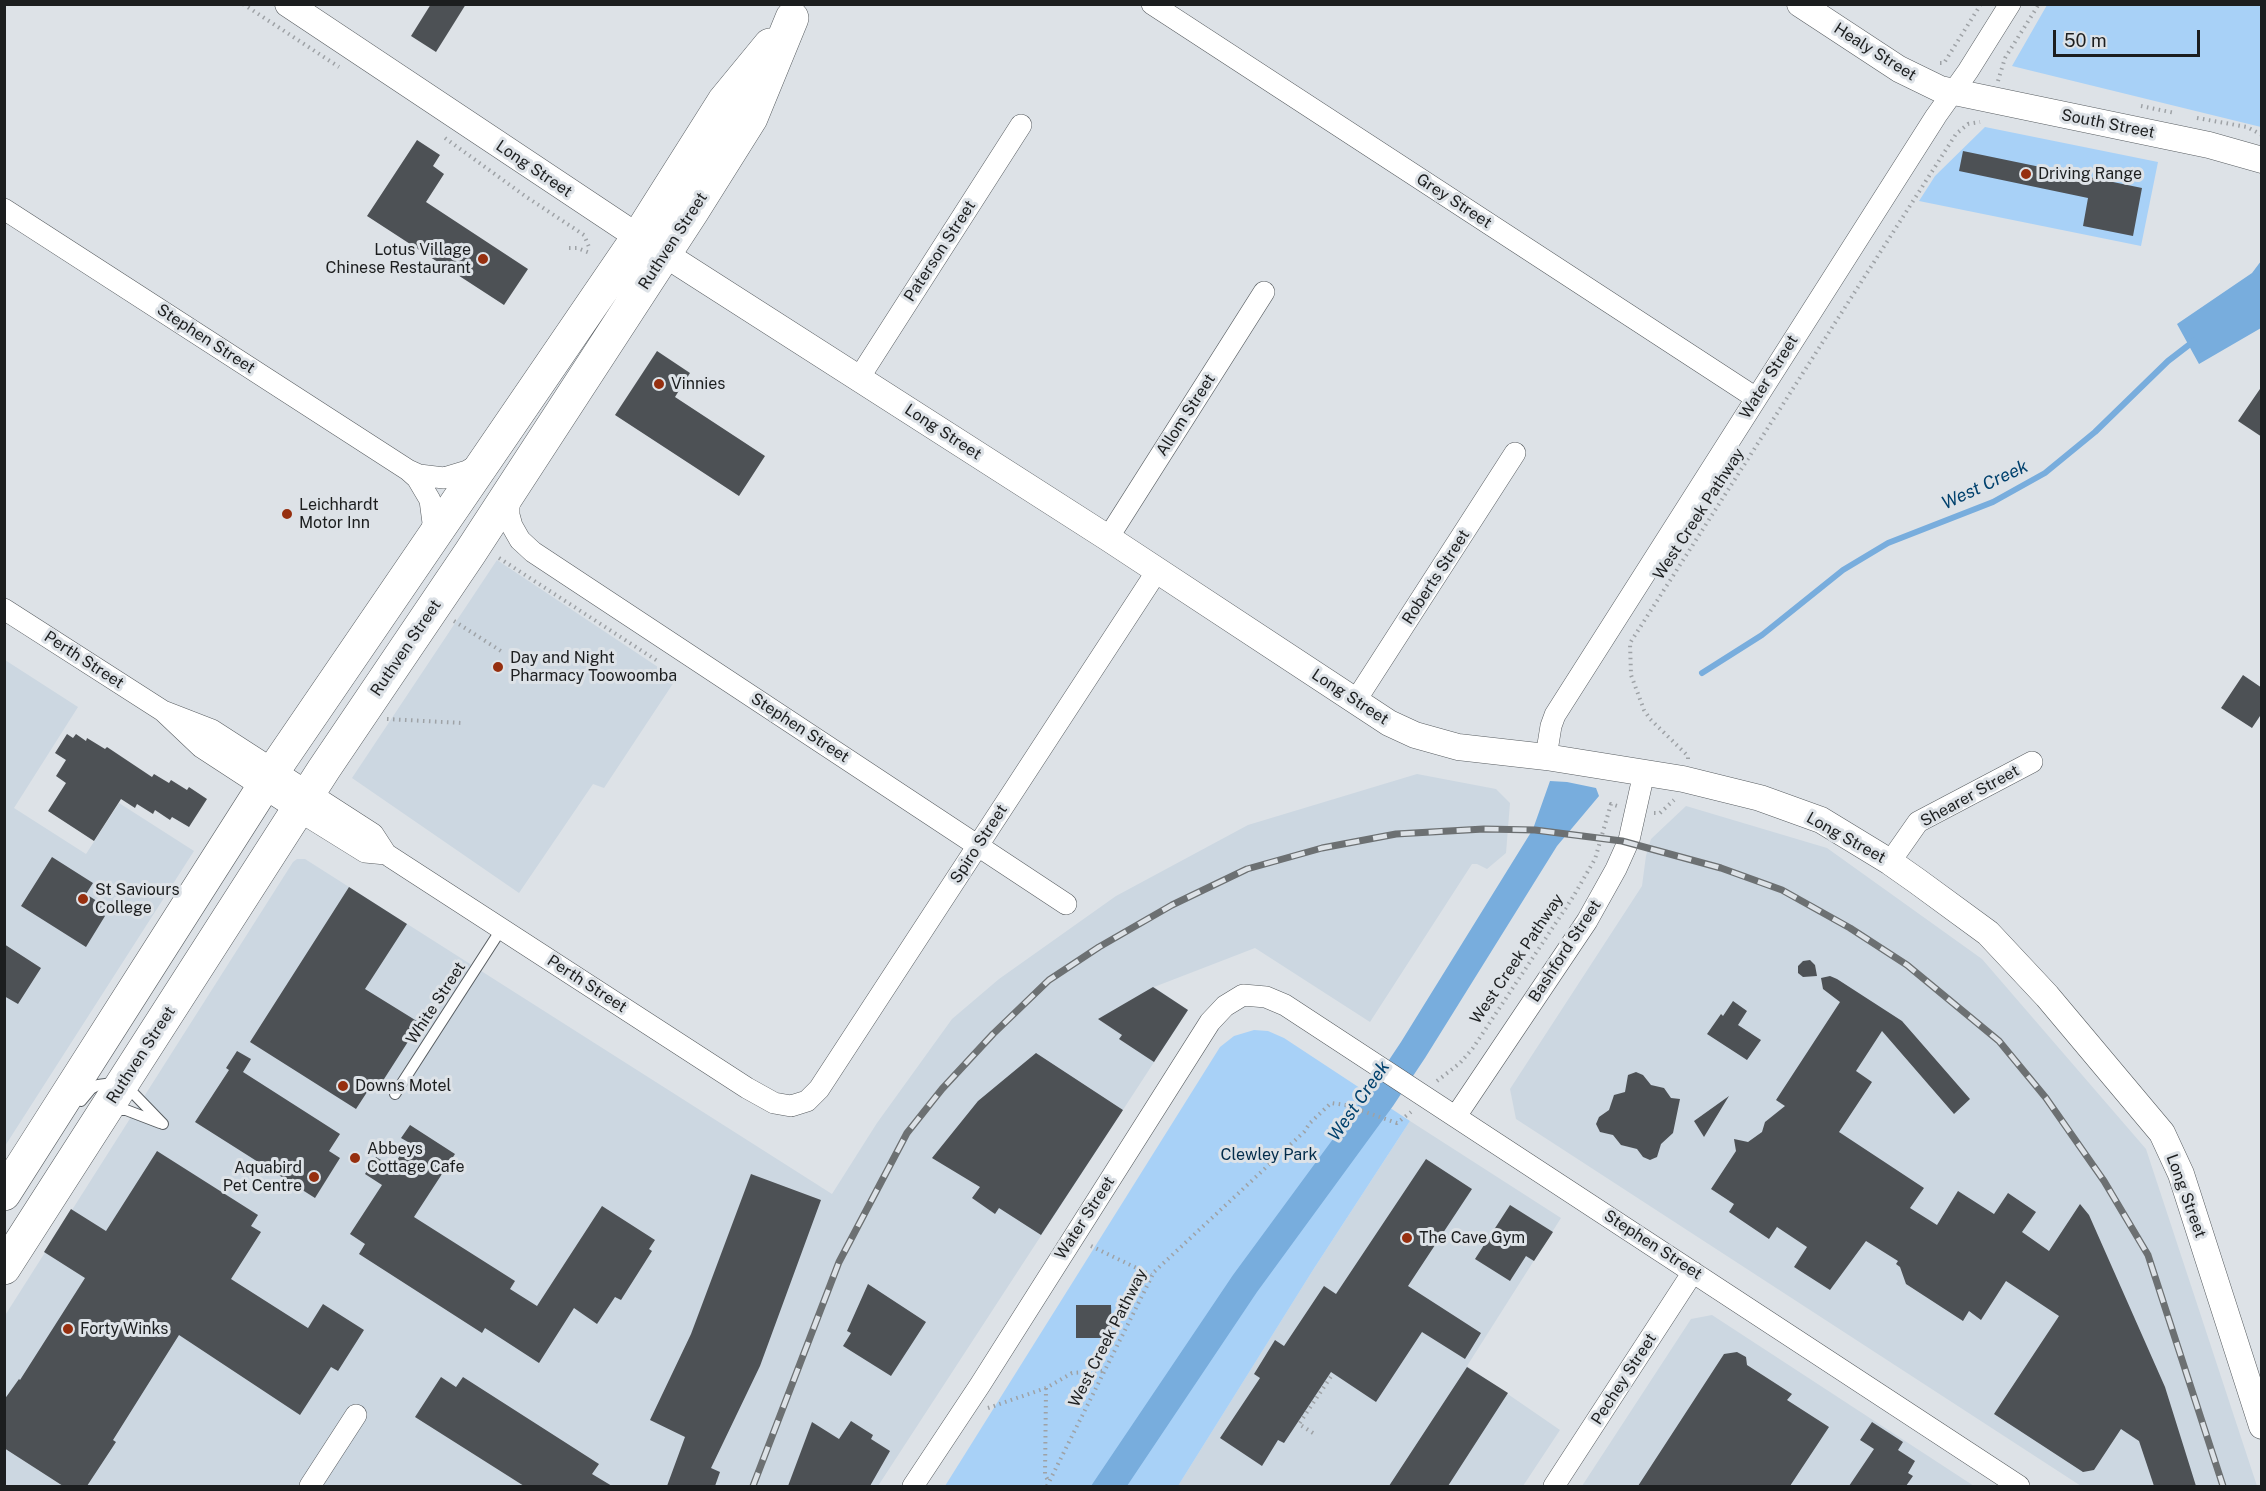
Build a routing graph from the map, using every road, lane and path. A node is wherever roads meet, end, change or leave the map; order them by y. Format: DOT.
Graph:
graph roads {
  1 [pos="243,4"];
  2 [pos="288,4"];
  3 [pos="1152,4"];
  4 [pos="1800,4"];
  5 [pos="1981,4"];
  6 [pos="2010,4"];
  7 [pos="2039,4"];
  8 [pos="797,11"];
  9 [pos="1944,63"];
  10 [pos="349,74"];
  11 [pos="2000,77"];
  12 [pos="1953,92"];
  13 [pos="1984,122"];
  14 [pos="1021,125"];
  15 [pos="444,137"];
  16 [pos="2262,160"];
  17 [pos="4,209"];
  18 [pos="638,237"];
  19 [pos="589,247"];
  20 [pos="569,248"];
  21 [pos="590,253"];
  22 [pos="665,254"];
  23 [pos="1264,292"];
  24 [pos="859,378"];
  25 [pos="1756,398"];
  26 [pos="1515,453"];
  27 [pos="487,458"];
  28 [pos="408,470"];
  29 [pos="509,492"];
  30 [pos="1108,537"];
  31 [pos="428,545"];
  32 [pos="533,552"];
  33 [pos="484,555"];
  34 [pos="1157,571"];
  35 [pos="4,609"];
  36 [pos="448,617"];
  37 [pos="504,653"];
  38 [pos="666,667"];
  39 [pos="1356,700"];
  40 [pos="384,719"];
  41 [pos="462,723"];
  42 [pos="1688,756"];
  43 [pos="1546,757"];
  44 [pos="2032,762"];
  45 [pos="1644,772"];
  46 [pos="269,779"];
  47 [pos="1678,794"];
  48 [pos="304,802"];
  49 [pos="1611,804"];
  50 [pos="1650,813"];
  51 [pos="978,846"];
  52 [pos="1890,862"];
  53 [pos="1066,904"];
  54 [pos="502,928"];
  55 [pos="1285,1005"];
  56 [pos="1436,1081"];
  57 [pos="121,1086"];
  58 [pos="395,1094"];
  59 [pos="791,1106"];
  60 [pos="1412,1111"];
  61 [pos="88,1114"];
  62 [pos="1456,1116"];
  63 [pos="33,1168"];
  64 [pos="6,1192"];
  65 [pos="32,1226"];
  66 [pos="1092,1245"];
  67 [pos="4,1251"];
  68 [pos="4,1269"];
  69 [pos="1693,1272"];
  70 [pos="1151,1275"];
  71 [pos="1103,1371"];
  72 [pos="1332,1375"];
  73 [pos="1047,1388"];
  74 [pos="2258,1400"];
  75 [pos="988,1408"];
  76 [pos="356,1415"];
  77 [pos="2262,1426"];
  78 [pos="1313,1433"];
  79 [pos="1048,1484"];
  80 [pos="310,1486"];
  81 [pos="913,1486"];
  82 [pos="1554,1486"];
  83 [pos="2019,1486"];
  1 -- 10 [label="path"];
  2 -- 18 [label="street, Long Street"];
  3 -- 25 [label="street, Grey Street"];
  4 -- 12 [label="street, Healy Street"];
  5 -- 9 [label="path"];
  6 -- 12 [label="street, Water Street"];
  7 -- 11 [label="path"];
  8 -- 18 [label="highway, Ruthven Street"];
  8 -- 22 [label="highway, Ruthven Street"];
  12 -- 16 [label="street, South Street"];
  12 -- 25 [label="street, Water Street"];
  13 -- 42 [label="path, West Creek Pathway"];
  14 -- 24 [label="street, Paterson Street"];
  15 -- 19 [label="path"];
  17 -- 28 [label="street, Stephen Street"];
  18 -- 22 [label="street, Long Street"];
  18 -- 27 [label="highway, Ruthven Street"];
  20 -- 21 [label="path"];
  22 -- 24 [label="street, Long Street"];
  22 -- 29 [label="highway, Ruthven Street"];
  23 -- 30 [label="street, Allom Street"];
  24 -- 30 [label="street, Long Street"];
  25 -- 43 [label="street, Water Street"];
  26 -- 39 [label="street, Roberts Street"];
  27 -- 28 [label="street, Stephen Street"];
  27 -- 31 [label="highway, Ruthven Street"];
  28 -- 31 [label="street, Stephen Street"];
  29 -- 32 [label="street, Stephen Street"];
  29 -- 33 [label="highway, Ruthven Street"];
  30 -- 34 [label="street, Long Street"];
  31 -- 46 [label="highway, Ruthven Street"];
  32 -- 33 [label="street, Stephen Street"];
  32 -- 51 [label="street, Stephen Street"];
  33 -- 38 [label="path"];
  33 -- 48 [label="highway, Ruthven Street"];
  34 -- 39 [label="street, Long Street"];
  34 -- 51 [label="street, Spiro Street"];
  35 -- 46 [label="street, Perth Street"];
  36 -- 37 [label="path"];
  39 -- 43 [label="street, Long Street"];
  40 -- 41 [label="path"];
  43 -- 45 [label="street, Long Street"];
  44 -- 52 [label="street, Shearer Street"];
  45 -- 52 [label="street, Long Street"];
  45 -- 62 [label="street, Bashford Street"];
  46 -- 48 [label="street, Perth Street"];
  46 -- 64 [label="highway, Ruthven Street"];
  47 -- 50 [label="path"];
  48 -- 54 [label="street, Perth Street"];
  48 -- 57 [label="highway, Ruthven Street"];
  49 -- 56 [label="path, West Creek Pathway"];
  51 -- 53 [label="street, Stephen Street"];
  51 -- 59 [label="street, Spiro Street"];
  52 -- 74 [label="street, Long Street"];
  54 -- 58 [label="lane, White Street"];
  54 -- 59 [label="street, Perth Street"];
  55 -- 62 [label="street, Stephen Street"];
  55 -- 81 [label="street, Water Street"];
  57 -- 61 [label="highway, Ruthven Street"];
  57 -- 61 [label="lane"];
  60 -- 70 [label="path, West Creek Pathway"];
  61 -- 65 [label="highway, Ruthven Street"];
  62 -- 69 [label="street, Stephen Street"];
  63 -- 64 [label="lane"];
  65 -- 67 [label="lane"];
  65 -- 68 [label="highway, Ruthven Street"];
  66 -- 70 [label="path"];
  69 -- 82 [label="street, Pechey Street"];
  69 -- 83 [label="street, Stephen Street"];
  70 -- 71 [label="path, West Creek Pathway"];
  71 -- 73 [label="path"];
  71 -- 79 [label="path, West Creek Pathway"];
  72 -- 78 [label="path"];
  73 -- 75 [label="path"];
  73 -- 79 [label="path"];
  74 -- 77 [label="street, Long Street"];
  76 -- 80 [label="street"];
}
